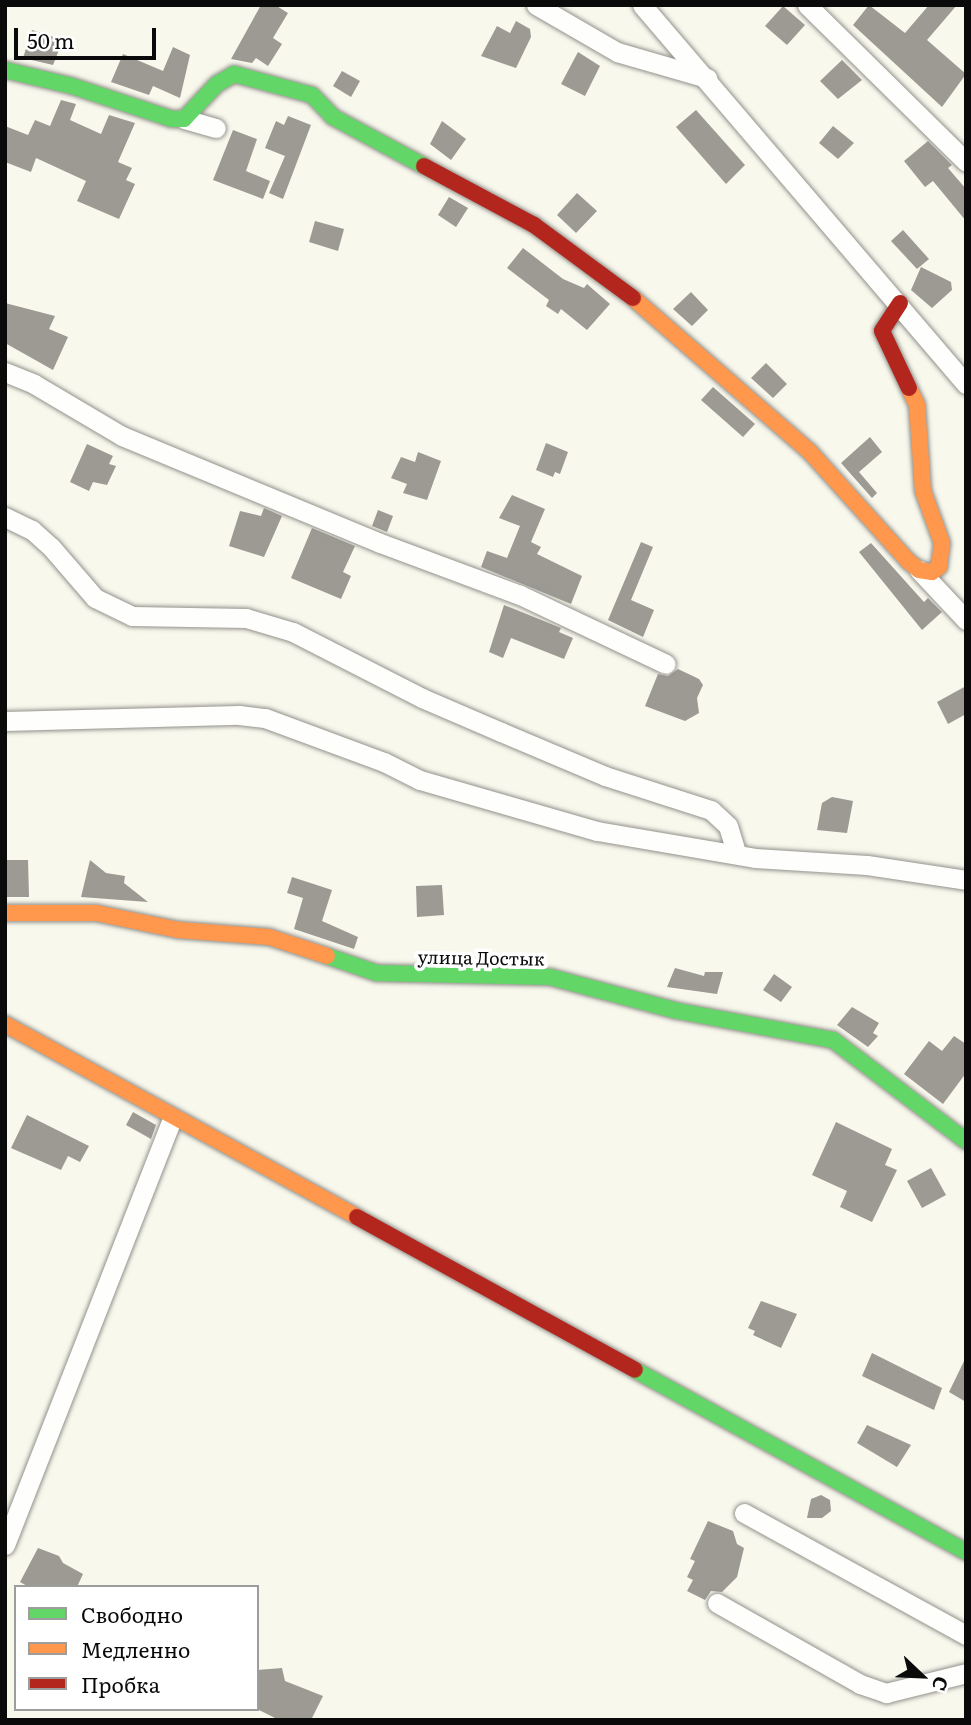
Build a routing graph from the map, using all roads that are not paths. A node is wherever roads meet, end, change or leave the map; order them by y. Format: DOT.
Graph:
graph roads {
  1 [pos="536,5"];
  2 [pos="642,5"];
  3 [pos="807,5"];
  4 [pos="5,70"];
  5 [pos="707,78"];
  6 [pos="184,119"];
  7 [pos="216,128"];
  8 [pos="966,162"];
  9 [pos="900,303"];
  10 [pos="5,372"];
  11 [pos="966,384"];
  12 [pos="5,517"];
  13 [pos="941,560"];
  14 [pos="919,570"];
  15 [pos="945,597"];
  16 [pos="966,620"];
  17 [pos="666,664"];
  18 [pos="5,721"];
  19 [pos="736,852"];
  20 [pos="966,880"];
  21 [pos="5,914"];
  22 [pos="5,1024"];
  23 [pos="172,1118"];
  24 [pos="966,1141"];
  25 [pos="744,1513"];
  26 [pos="5,1545"];
  27 [pos="966,1552"];
  28 [pos="717,1603"];
  29 [pos="965,1633"];
  30 [pos="966,1673"];
  1 -- 5 [label="street"];
  2 -- 5 [label="street"];
  3 -- 8 [label="street"];
  4 -- 6 [label="street"];
  5 -- 9 [label="street"];
  6 -- 7 [label="street"];
  6 -- 14 [label="street"];
  9 -- 11 [label="street"];
  9 -- 13 [label="street"];
  10 -- 17 [label="street"];
  12 -- 19 [label="street"];
  13 -- 14 [label="street"];
  13 -- 15 [label="street"];
  14 -- 15 [label="street"];
  15 -- 16 [label="street"];
  18 -- 19 [label="street"];
  19 -- 20 [label="street"];
  21 -- 24 [label="street, улица Достык"];
  22 -- 23 [label="street"];
  23 -- 26 [label="street"];
  23 -- 27 [label="street"];
  25 -- 29 [label="street"];
  28 -- 30 [label="street"];
}
